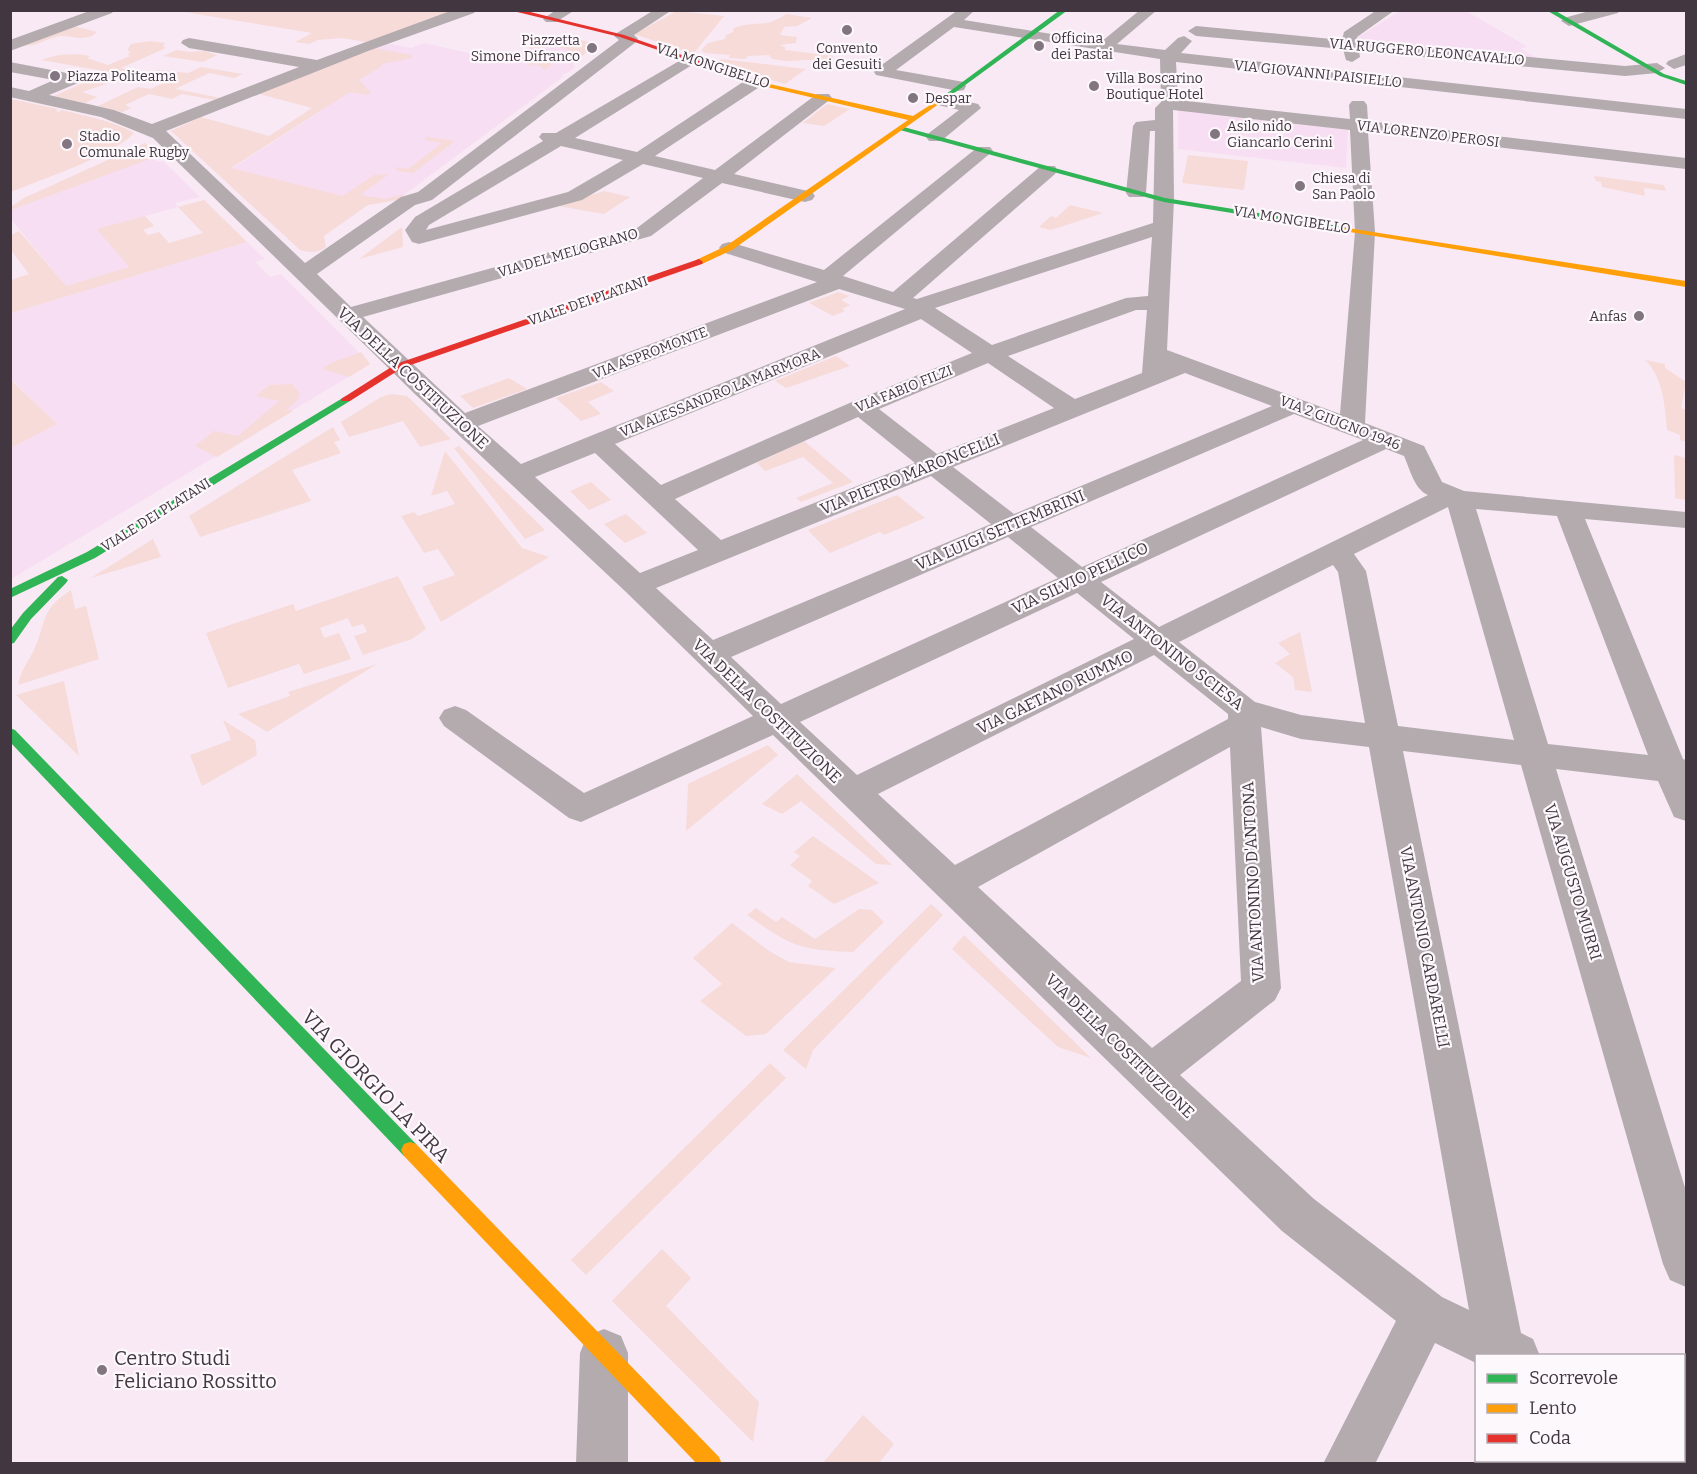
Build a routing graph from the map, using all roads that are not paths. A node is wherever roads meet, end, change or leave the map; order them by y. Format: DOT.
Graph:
graph roads {
  1 [pos="107,10"];
  2 [pos="469,10"];
  3 [pos="512,10"];
  4 [pos="568,10"];
  5 [pos="665,10"];
  6 [pos="968,10"];
  7 [pos="1065,10"];
  8 [pos="1150,10"];
  9 [pos="1388,10"];
  10 [pos="1549,10"];
  11 [pos="1613,10"];
  12 [pos="1212,17"];
  13 [pos="551,20"];
  14 [pos="1569,21"];
  15 [pos="951,22"];
  16 [pos="1196,31"];
  17 [pos="1030,36"];
  18 [pos="1598,36"];
  19 [pos="626,37"];
  20 [pos="189,43"];
  21 [pos="1350,45"];
  22 [pos="10,46"];
  23 [pos="1104,47"];
  24 [pos="1168,56"];
  25 [pos="692,60"];
  26 [pos="1534,63"];
  27 [pos="318,65"];
  28 [pos="1669,66"];
  29 [pos="10,67"];
  30 [pos="1447,71"];
  31 [pos="1625,71"];
  32 [pos="1355,78"];
  33 [pos="755,82"];
  34 [pos="1683,82"];
  35 [pos="958,86"];
  36 [pos="10,92"];
  37 [pos="31,96"];
  38 [pos="824,98"];
  39 [pos="1540,98"];
  40 [pos="1686,99"];
  41 [pos="940,100"];
  42 [pos="1170,104"];
  43 [pos="1635,109"];
  44 [pos="1686,114"];
  45 [pos="915,119"];
  46 [pos="1164,125"];
  47 [pos="1361,126"];
  48 [pos="903,128"];
  49 [pos="152,130"];
  50 [pos="514,130"];
  51 [pos="935,137"];
  52 [pos="559,140"];
  53 [pos="1549,147"];
  54 [pos="984,151"];
  55 [pos="640,158"];
  56 [pos="1647,159"];
  57 [pos="1686,163"];
  58 [pos="1048,170"];
  59 [pos="722,176"];
  60 [pos="1136,193"];
  61 [pos="805,196"];
  62 [pos="1164,200"];
  63 [pos="1162,228"];
  64 [pos="1365,232"];
  65 [pos="729,249"];
  66 [pos="308,279"];
  67 [pos="832,280"];
  68 [pos="1686,284"];
  69 [pos="1158,303"];
  70 [pos="912,305"];
  71 [pos="346,315"];
  72 [pos="990,354"];
  73 [pos="1154,365"];
  74 [pos="399,366"];
  75 [pos="1294,405"];
  76 [pos="861,407"];
  77 [pos="1073,409"];
  78 [pos="462,423"];
  79 [pos="1352,426"];
  80 [pos="1386,439"];
  81 [pos="598,442"];
  82 [pos="934,465"];
  83 [pos="517,475"];
  84 [pos="657,497"];
  85 [pos="1455,497"];
  86 [pos="1568,510"];
  87 [pos="1686,520"];
  88 [pos="1010,525"];
  89 [pos="716,551"];
  90 [pos="1337,551"];
  91 [pos="91,555"];
  92 [pos="1078,579"];
  93 [pos="636,585"];
  94 [pos="10,594"];
  95 [pos="11,635"];
  96 [pos="1156,641"];
  97 [pos="707,655"];
  98 [pos="1245,717"];
  99 [pos="455,718"];
  100 [pos="776,720"];
  101 [pos="11,732"];
  102 [pos="1385,737"];
  103 [pos="1535,754"];
  104 [pos="1679,771"];
  105 [pos="853,792"];
  106 [pos="1686,807"];
  107 [pos="950,885"];
  108 [pos="1150,1074"];
  109 [pos="1686,1264"];
  110 [pos="1425,1314"];
  111 [pos="1508,1352"];
  112 [pos="604,1353"];
  113 [pos="603,1464"];
  114 [pos="712,1464"];
  115 [pos="1348,1464"];
  1 -- 22 [label="street"];
  2 -- 27 [label="street"];
  3 -- 13 [label="street, VIA MONGIBELLO"];
  4 -- 13 [label="street"];
  5 -- 19 [label="street"];
  6 -- 15 [label="street"];
  7 -- 17 [label="street, VIALE DEI PLATANI"];
  8 -- 23 [label="street"];
  9 -- 21 [label="street"];
  10 -- 14 [label="street"];
  11 -- 14 [label="street"];
  12 -- 16 [label="street"];
  13 -- 19 [label="street, VIA MONGIBELLO"];
  14 -- 18 [label="street"];
  15 -- 17 [label="street, VIA GIOVANNI PAISIELLO"];
  15 -- 35 [label="street"];
  16 -- 21 [label="street, VIA RUGGERO LEONCAVALLO"];
  16 -- 24 [label="street"];
  17 -- 23 [label="street, VIA GIOVANNI PAISIELLO"];
  17 -- 35 [label="street, VIALE DEI PLATANI"];
  18 -- 28 [label="street"];
  18 -- 28 [label="street"];
  19 -- 25 [label="street, VIA MONGIBELLO"];
  19 -- 50 [label="street"];
  20 -- 27 [label="street"];
  21 -- 30 [label="street, VIA RUGGERO LEONCAVALLO"];
  21 -- 32 [label="street"];
  23 -- 24 [label="street, VIA GIOVANNI PAISIELLO"];
  24 -- 32 [label="street, VIA GIOVANNI PAISIELLO"];
  24 -- 42 [label="street"];
  25 -- 33 [label="street, VIA MONGIBELLO"];
  25 -- 52 [label="street"];
  26 -- 30 [label="street, VIA RUGGERO LEONCAVALLO"];
  26 -- 31 [label="street, VIA RUGGERO LEONCAVALLO"];
  26 -- 39 [label="street"];
  27 -- 49 [label="street"];
  28 -- 31 [label="street, VIA RUGGERO LEONCAVALLO"];
  28 -- 34 [label="street"];
  29 -- 37 [label="street"];
  30 -- 32 [label="street, VIA GIOVANNI PAISIELLO"];
  30 -- 39 [label="street, VIA GIOVANNI PAISIELLO"];
  31 -- 43 [label="street"];
  32 -- 47 [label="street"];
  33 -- 38 [label="street, VIA MONGIBELLO"];
  33 -- 55 [label="street"];
  34 -- 40 [label="street"];
  35 -- 41 [label="street, VIALE DEI PLATANI"];
  36 -- 37 [label="street, VIA DELLA COSTITUZIONE"];
  37 -- 49 [label="street, VIA DELLA COSTITUZIONE"];
  38 -- 45 [label="street, VIA MONGIBELLO"];
  38 -- 59 [label="street, VIA DEL MELOGRANO"];
  39 -- 43 [label="street, VIA GIOVANNI PAISIELLO"];
  39 -- 53 [label="street"];
  41 -- 45 [label="street, VIALE DEI PLATANI"];
  41 -- 51 [label="street"];
  42 -- 46 [label="street"];
  42 -- 47 [label="street, VIA LORENZO PEROSI"];
  43 -- 44 [label="street, VIA GIOVANNI PAISIELLO"];
  43 -- 56 [label="street"];
  45 -- 48 [label="street, VIALE DEI PLATANI"];
  46 -- 60 [label="street"];
  46 -- 62 [label="street"];
  47 -- 53 [label="street, VIA LORENZO PEROSI"];
  47 -- 64 [label="street"];
  48 -- 51 [label="street, VIA MONGIBELLO"];
  48 -- 61 [label="street, VIALE DEI PLATANI"];
  49 -- 66 [label="street, VIA DELLA COSTITUZIONE"];
  50 -- 52 [label="street"];
  50 -- 66 [label="street"];
  51 -- 54 [label="street, VIA MONGIBELLO"];
  52 -- 55 [label="street"];
  52 -- 55 [label="street"];
  53 -- 56 [label="street, VIA LORENZO PEROSI"];
  54 -- 58 [label="street, VIA MONGIBELLO"];
  54 -- 67 [label="street, VIA ASPROMONTE"];
  55 -- 59 [label="street"];
  56 -- 57 [label="street, VIA LORENZO PEROSI"];
  58 -- 60 [label="street, VIA MONGIBELLO"];
  58 -- 70 [label="street, VIA ALESSANDRO LA MARMORA"];
  59 -- 61 [label="street"];
  59 -- 71 [label="street, VIA DEL MELOGRANO"];
  60 -- 62 [label="street, VIA MONGIBELLO"];
  61 -- 65 [label="street, VIALE DEI PLATANI"];
  62 -- 63 [label="street"];
  62 -- 64 [label="street, VIA MONGIBELLO"];
  63 -- 69 [label="street"];
  63 -- 70 [label="street"];
  64 -- 68 [label="street, VIA MONGIBELLO"];
  64 -- 79 [label="street"];
  65 -- 67 [label="street"];
  65 -- 74 [label="street, VIALE DEI PLATANI"];
  66 -- 71 [label="street, VIA DELLA COSTITUZIONE"];
  67 -- 70 [label="street"];
  67 -- 78 [label="street, VIA ASPROMONTE"];
  69 -- 72 [label="street, VIA FABIO FILZI"];
  69 -- 73 [label="street"];
  70 -- 72 [label="street"];
  70 -- 81 [label="street, VIA ALESSANDRO LA MARMORA"];
  71 -- 74 [label="street, VIA DELLA COSTITUZIONE"];
  72 -- 76 [label="street, VIA FABIO FILZI"];
  72 -- 77 [label="street"];
  73 -- 75 [label="street, VIA 2 GIUGNO 1946"];
  73 -- 77 [label="street, VIA PIETRO MARONCELLI"];
  74 -- 78 [label="street, VIA DELLA COSTITUZIONE"];
  74 -- 91 [label="street, VIALE DEI PLATANI"];
  75 -- 79 [label="street, VIA 2 GIUGNO 1946"];
  75 -- 88 [label="street, VIA LUIGI SETTEMBRINI"];
  76 -- 82 [label="street, VIA ANTONINO SCIESA"];
  76 -- 84 [label="street, VIA FABIO FILZI"];
  77 -- 82 [label="street, VIA PIETRO MARONCELLI"];
  78 -- 83 [label="street, VIA DELLA COSTITUZIONE"];
  79 -- 80 [label="street, VIA 2 GIUGNO 1946"];
  80 -- 85 [label="street, VIA 2 GIUGNO 1946"];
  80 -- 92 [label="street, VIA SILVIO PELLICO"];
  81 -- 83 [label="street, VIA ALESSANDRO LA MARMORA"];
  81 -- 84 [label="street"];
  82 -- 88 [label="street, VIA ANTONINO SCIESA"];
  82 -- 89 [label="street, VIA PIETRO MARONCELLI"];
  83 -- 93 [label="street, VIA DELLA COSTITUZIONE"];
  84 -- 89 [label="street"];
  85 -- 86 [label="street"];
  85 -- 90 [label="street, VIA GAETANO RUMMO"];
  85 -- 103 [label="street, VIA AUGUSTO MURRI"];
  86 -- 87 [label="street"];
  86 -- 104 [label="street"];
  88 -- 92 [label="street, VIA ANTONINO SCIESA"];
  88 -- 97 [label="street, VIA LUIGI SETTEMBRINI"];
  89 -- 93 [label="street, VIA PIETRO MARONCELLI"];
  90 -- 96 [label="street, VIA GAETANO RUMMO"];
  90 -- 102 [label="street, VIA ANTONIO CARDARELLI"];
  91 -- 94 [label="street"];
  91 -- 95 [label="street"];
  92 -- 96 [label="street, VIA ANTONINO SCIESA"];
  92 -- 100 [label="street, VIA SILVIO PELLICO"];
  93 -- 97 [label="street, VIA DELLA COSTITUZIONE"];
  96 -- 98 [label="street, VIA ANTONINO SCIESA"];
  96 -- 105 [label="street, VIA GAETANO RUMMO"];
  97 -- 100 [label="street, VIA DELLA COSTITUZIONE"];
  98 -- 102 [label="street, VIA ANTONINO SCIESA"];
  98 -- 107 [label="street"];
  98 -- 108 [label="street, VIA ANTONINO D'ANTONA"];
  99 -- 100 [label="street, VIA SILVIO PELLICO"];
  100 -- 105 [label="street, VIA DELLA COSTITUZIONE"];
  101 -- 112 [label="street, VIA GIORGIO LA PIRA"];
  102 -- 103 [label="street, VIA ANTONINO SCIESA"];
  102 -- 111 [label="street, VIA ANTONIO CARDARELLI"];
  103 -- 104 [label="street, VIA ANTONINO SCIESA"];
  103 -- 109 [label="street, VIA AUGUSTO MURRI"];
  104 -- 106 [label="street"];
  105 -- 107 [label="street, VIA DELLA COSTITUZIONE"];
  107 -- 108 [label="street, VIA DELLA COSTITUZIONE"];
  108 -- 110 [label="street, VIA DELLA COSTITUZIONE"];
  110 -- 111 [label="street, VIA DELLA COSTITUZIONE"];
  110 -- 115 [label="street"];
  112 -- 113 [label="street"];
  112 -- 114 [label="street, VIA GIORGIO LA PIRA"];
}
